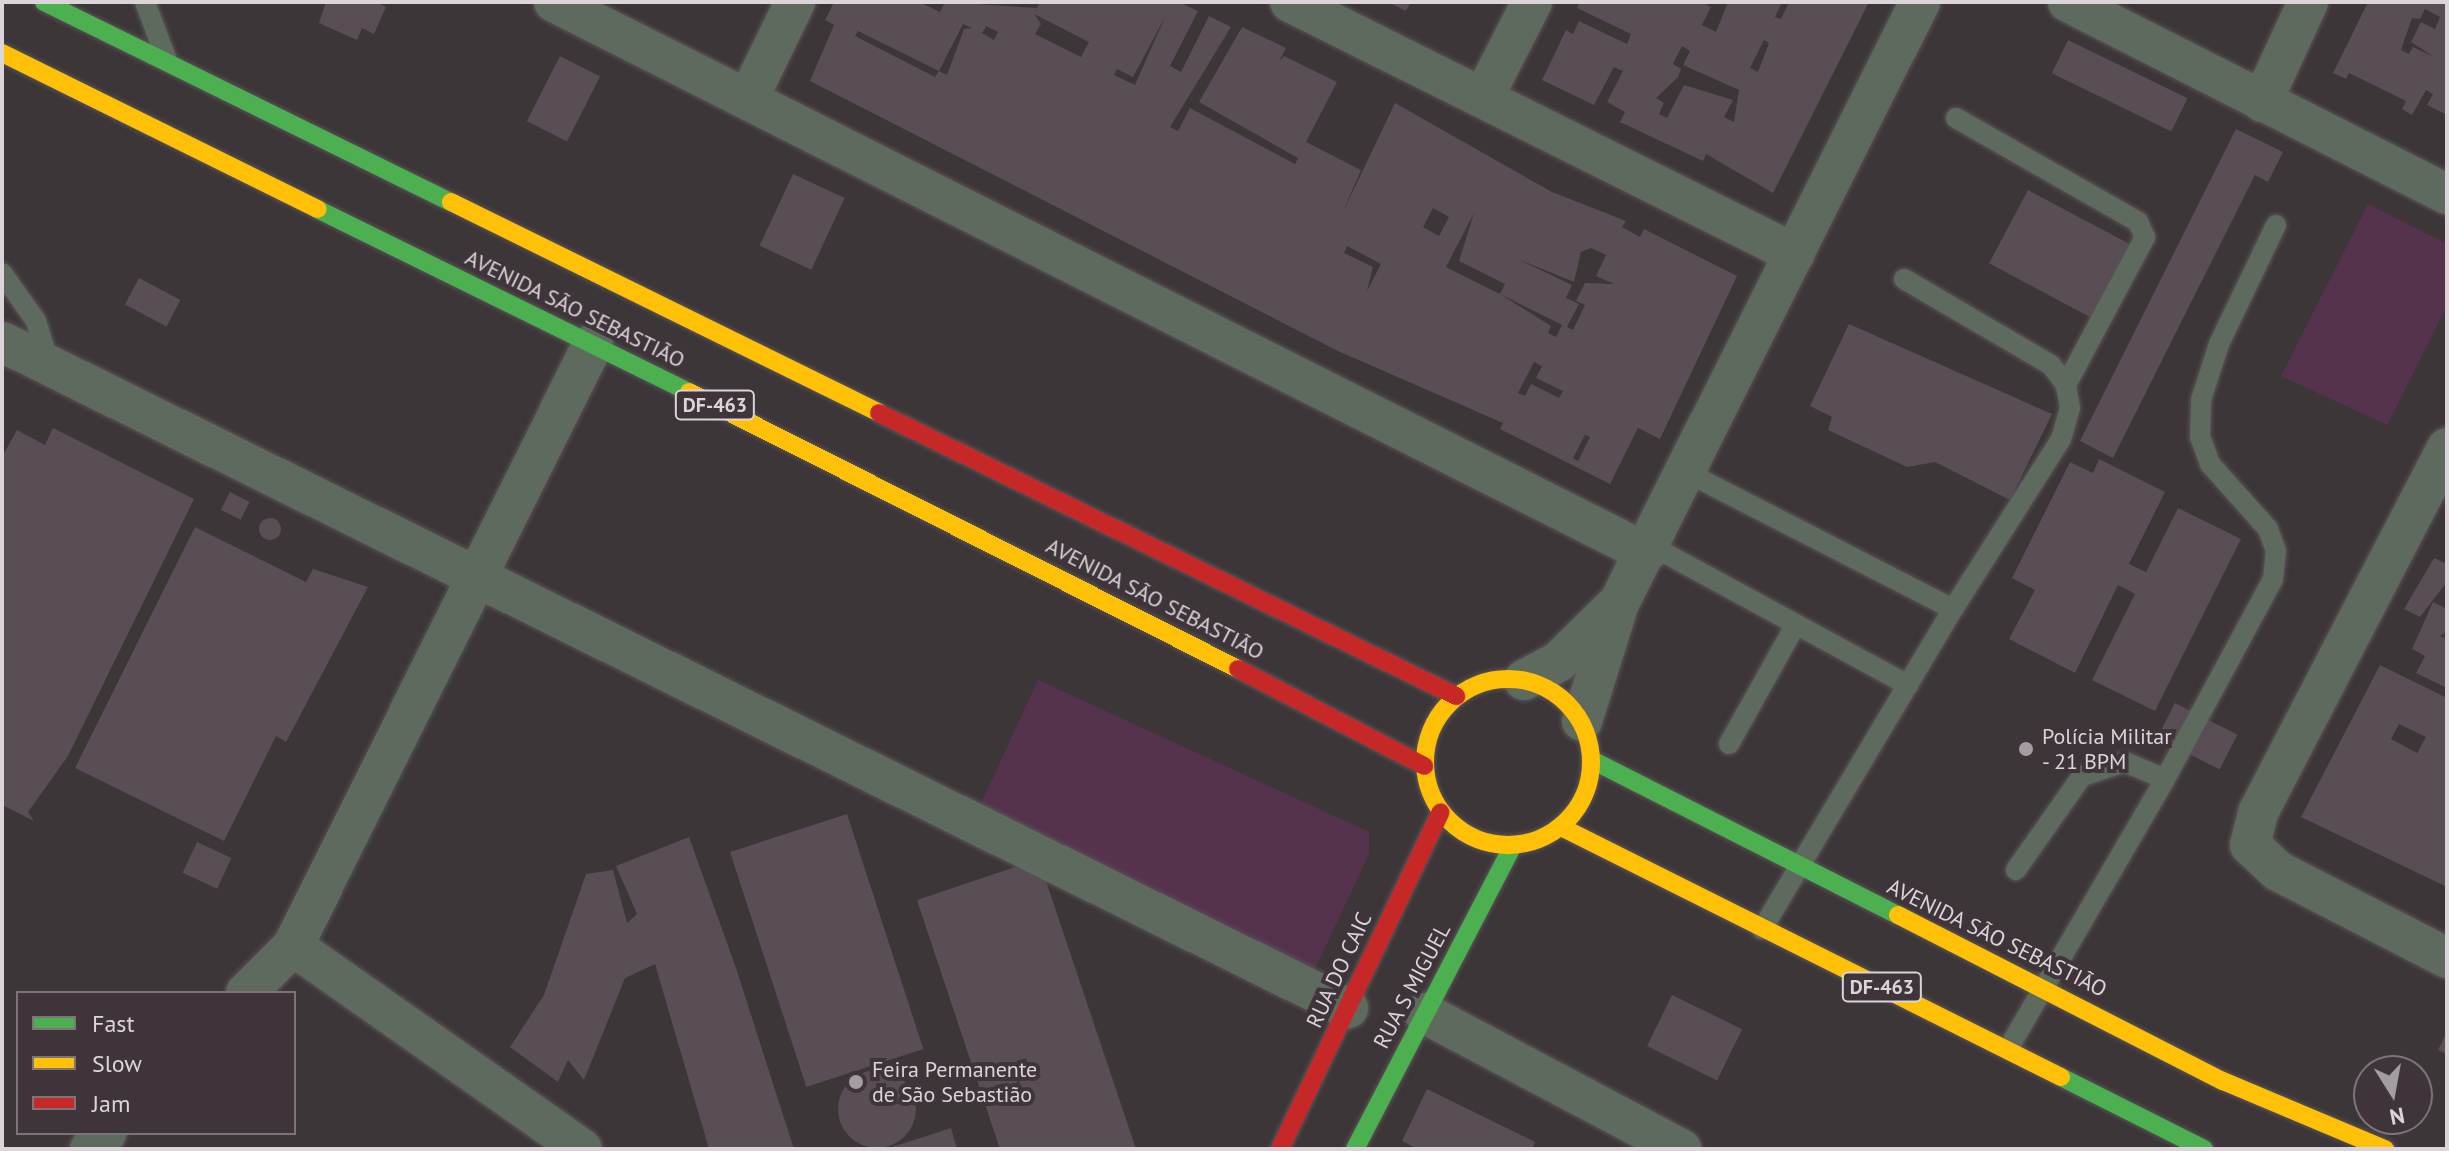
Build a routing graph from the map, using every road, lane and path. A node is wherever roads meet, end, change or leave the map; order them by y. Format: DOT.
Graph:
graph roads {
  1 [pos="44,2"];
  2 [pos="145,2"];
  3 [pos="554,2"];
  4 [pos="795,2"];
  5 [pos="1290,2"];
  6 [pos="1532,2"];
  7 [pos="1920,2"];
  8 [pos="2068,2"];
  9 [pos="2308,2"];
  10 [pos="2,53"];
  11 [pos="167,62"];
  12 [pos="1485,94"];
  13 [pos="748,99"];
  14 [pos="2262,102"];
  15 [pos="1956,118"];
  16 [pos="2447,194"];
  17 [pos="2276,225"];
  18 [pos="1795,254"];
  19 [pos="2,273"];
  20 [pos="1904,279"];
  21 [pos="2,342"];
  22 [pos="593,344"];
  23 [pos="50,366"];
  24 [pos="2066,385"];
  25 [pos="2447,448"];
  26 [pos="1688,473"];
  27 [pos="1648,549"];
  28 [pos="472,576"];
  29 [pos="1619,603"];
  30 [pos="1953,609"];
  31 [pos="1796,624"];
  32 [pos="1524,680"];
  33 [pos="1908,685"];
  34 [pos="1456,696"];
  35 [pos="1582,721"];
  36 [pos="1729,744"];
  37 [pos="1592,760"];
  38 [pos="1424,766"];
  39 [pos="2165,779"];
  40 [pos="1441,812"];
  41 [pos="1561,827"];
  42 [pos="1513,846"];
  43 [pos="1798,865"];
  44 [pos="2016,870"];
  45 [pos="1762,929"];
  46 [pos="293,946"];
  47 [pos="2447,958"];
  48 [pos="2047,987"];
  49 [pos="248,991"];
  50 [pos="1348,1008"];
  51 [pos="1424,1013"];
  52 [pos="2008,1049"];
  53 [pos="582,1149"];
  54 [pos="1280,1149"];
  55 [pos="1355,1149"];
  56 [pos="1681,1149"];
  57 [pos="2204,1149"];
  58 [pos="2385,1149"];
  1 -- 11 [label="main road, AVENIDA SÃO SEBASTIÃO"];
  2 -- 11 [label="lane"];
  3 -- 13 [label="street"];
  4 -- 13 [label="street"];
  5 -- 12 [label="street"];
  6 -- 12 [label="street"];
  7 -- 18 [label="street"];
  8 -- 14 [label="street"];
  9 -- 14 [label="street"];
  10 -- 22 [label="main road, AVENIDA SÃO SEBASTIÃO / DF-463"];
  11 -- 34 [label="main road, AVENIDA SÃO SEBASTIÃO"];
  12 -- 18 [label="street"];
  13 -- 27 [label="street"];
  14 -- 16 [label="street"];
  15 -- 24 [label="lane"];
  17 -- 39 [label="lane"];
  18 -- 26 [label="street"];
  19 -- 23 [label="lane"];
  20 -- 24 [label="lane"];
  21 -- 23 [label="street"];
  22 -- 28 [label="street"];
  22 -- 38 [label="main road, AVENIDA SÃO SEBASTIÃO / DF-463"];
  23 -- 28 [label="street"];
  24 -- 30 [label="lane"];
  25 -- 47 [label="street"];
  26 -- 27 [label="street"];
  26 -- 30 [label="lane"];
  27 -- 29 [label="street"];
  27 -- 31 [label="lane"];
  28 -- 46 [label="street"];
  28 -- 50 [label="street"];
  29 -- 32 [label="street"];
  29 -- 35 [label="street"];
  30 -- 33 [label="lane"];
  31 -- 33 [label="lane"];
  31 -- 36 [label="lane"];
  32 -- 34 [label="main road"];
  32 -- 35 [label="main road"];
  33 -- 43 [label="lane"];
  34 -- 38 [label="main road"];
  35 -- 37 [label="main road"];
  37 -- 41 [label="main road"];
  37 -- 43 [label="main road, AVENIDA SÃO SEBASTIÃO"];
  38 -- 40 [label="main road"];
  39 -- 44 [label="lane"];
  39 -- 48 [label="lane"];
  40 -- 42 [label="main road"];
  40 -- 50 [label="main road, RUA DO CAIC"];
  41 -- 42 [label="main road"];
  41 -- 45 [label="main road, DF-463"];
  42 -- 51 [label="main road, RUA S MIGUEL"];
  43 -- 45 [label="lane"];
  43 -- 48 [label="main road, AVENIDA SÃO SEBASTIÃO"];
  45 -- 52 [label="main road, DF-463"];
  46 -- 49 [label="street"];
  46 -- 53 [label="street"];
  48 -- 52 [label="lane"];
  48 -- 58 [label="main road, AVENIDA SÃO SEBASTIÃO"];
  50 -- 54 [label="main road, RUA DO CAIC"];
  51 -- 55 [label="main road, RUA S MIGUEL"];
  51 -- 56 [label="street"];
  52 -- 57 [label="main road, DF-463"];
}
